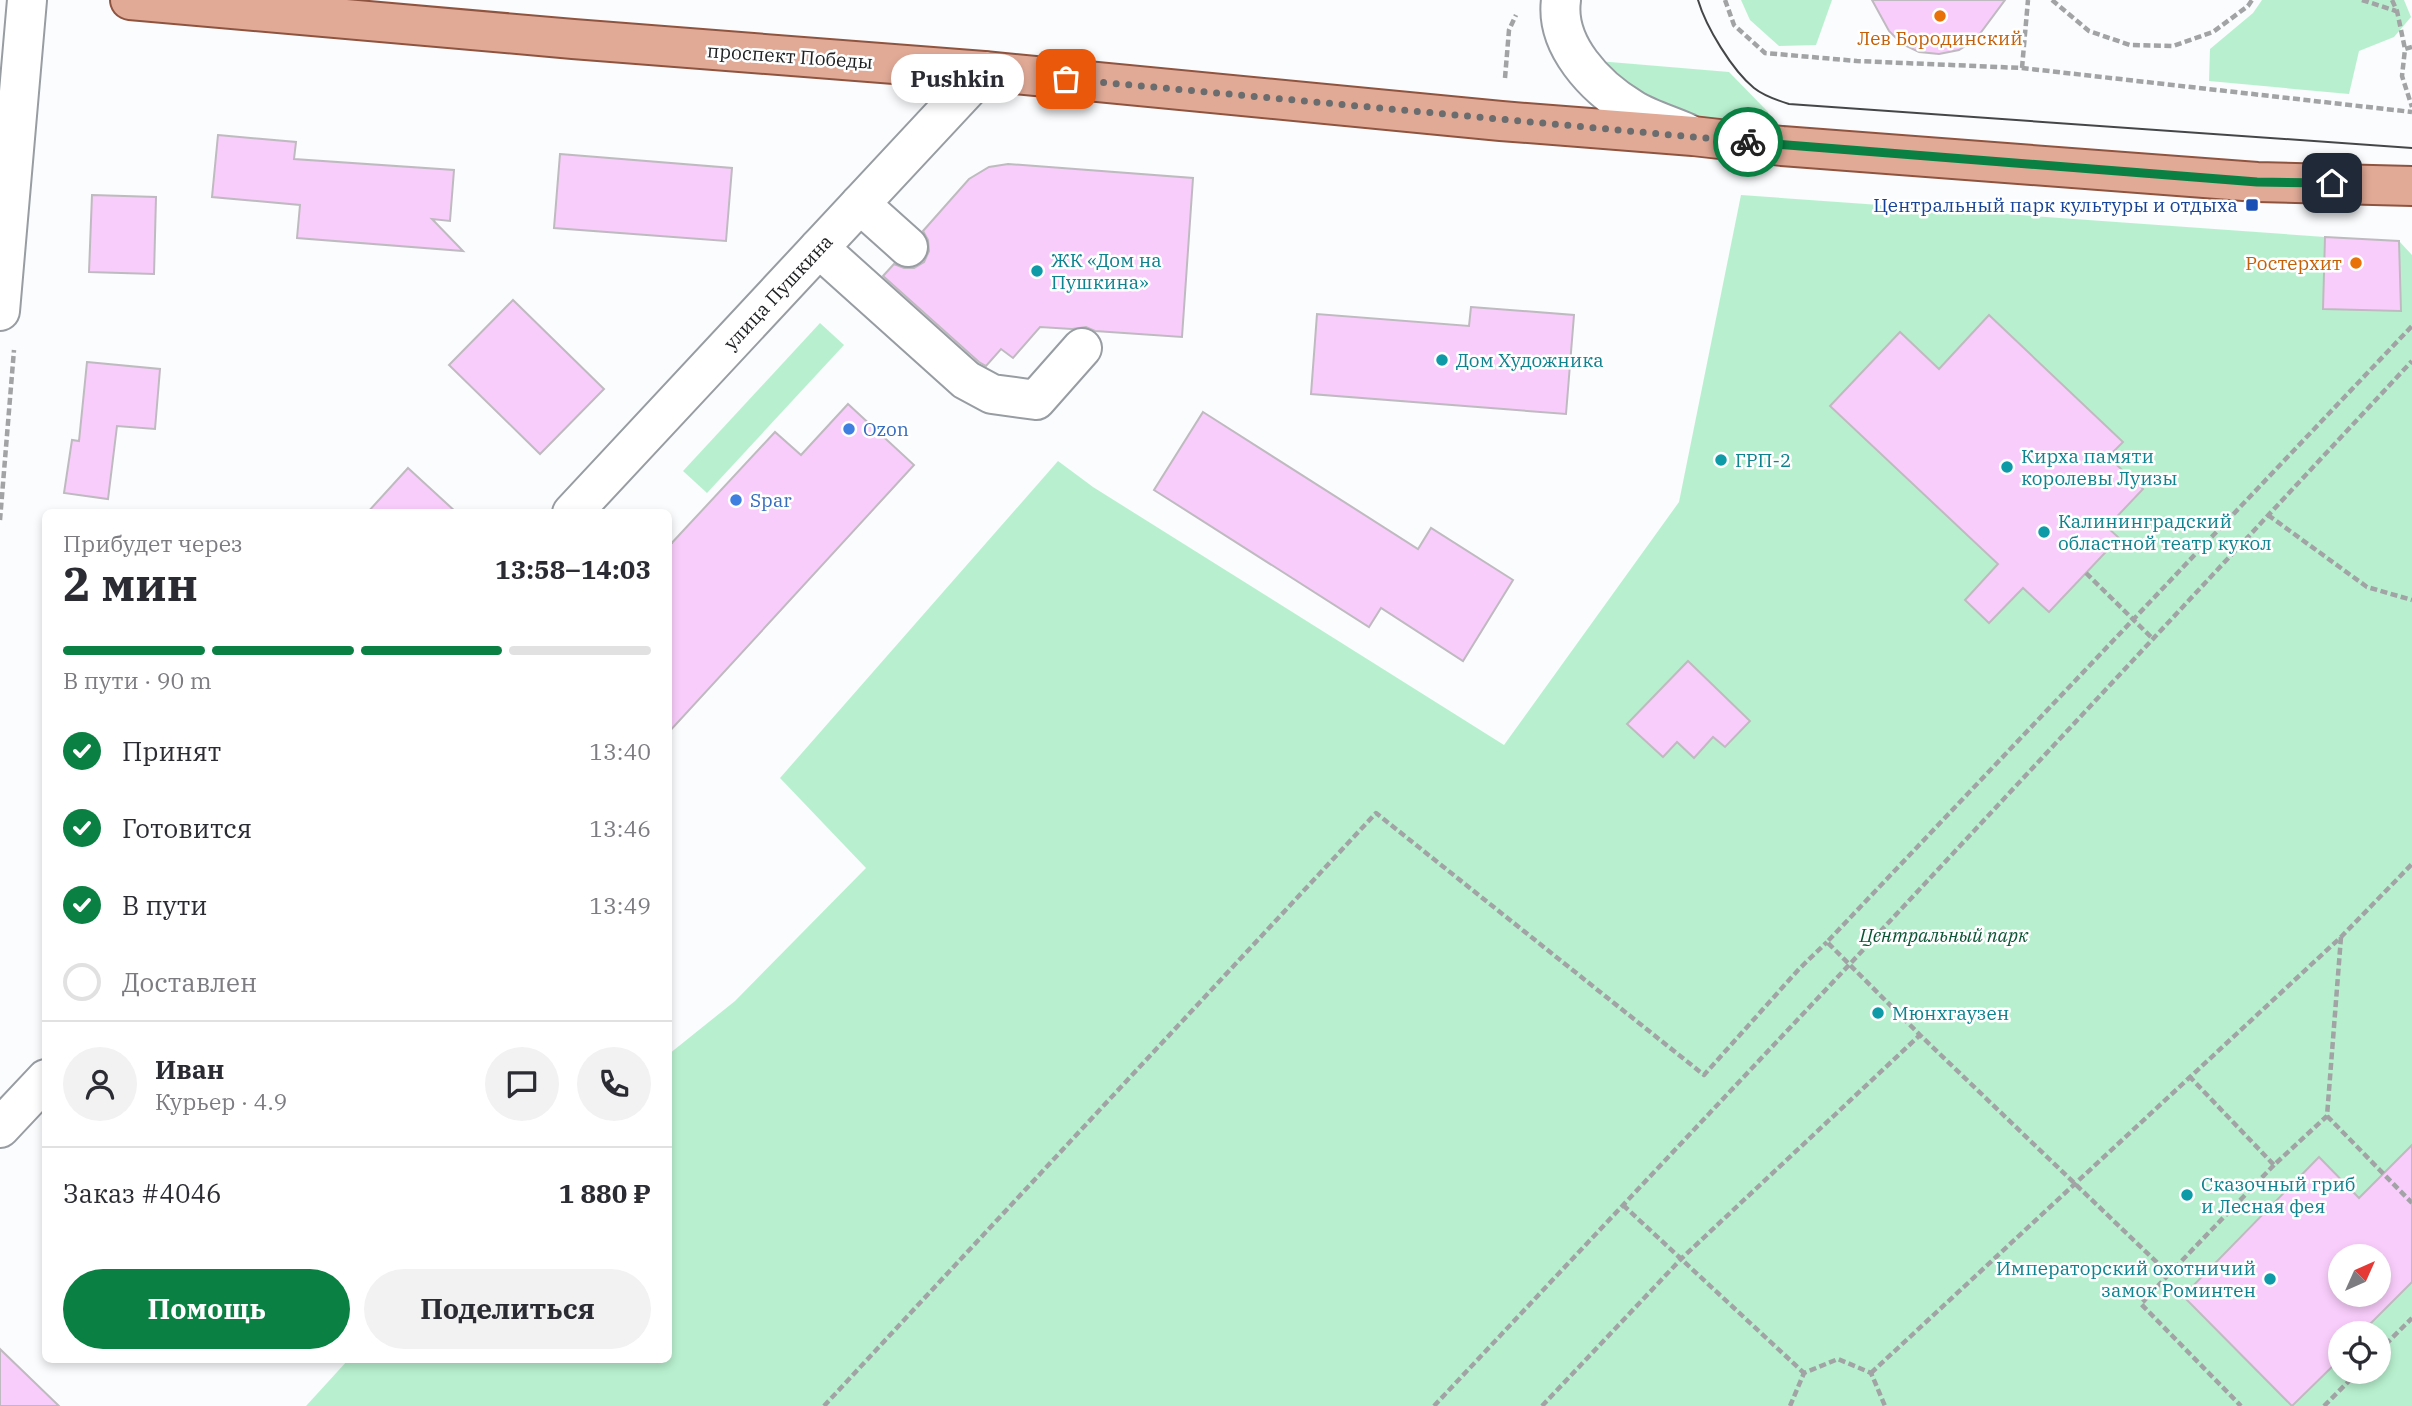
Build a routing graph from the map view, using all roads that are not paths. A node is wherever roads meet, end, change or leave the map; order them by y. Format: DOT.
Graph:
graph roads {
  1 [pos="27,0"];
  2 [pos="130,0"];
  3 [pos="1561,0"];
  4 [pos="368,10"];
  5 [pos="984,71"];
  6 [pos="1693,136"];
  7 [pos="2412,186"];
  8 [pos="860,204"];
  9 [pos="908,247"];
  10 [pos="818,248"];
  11 [pos="0,311"];
  12 [pos="1082,348"];
  13 [pos="576,509"];
  14 [pos="42,1083"];
  15 [pos="0,1128"];
  1 -- 11 [label="street"];
  2 -- 4 [label="main road, проспект Победы"];
  3 -- 6 [label="street"];
  4 -- 5 [label="main road, проспект Победы"];
  5 -- 6 [label="main road, проспект Победы"];
  5 -- 8 [label="street, улица Пушкина"];
  6 -- 7 [label="main road, проспект Победы"];
  8 -- 9 [label="street"];
  8 -- 10 [label="street, улица Пушкина"];
  10 -- 12 [label="street"];
  10 -- 13 [label="street, улица Пушкина"];
  14 -- 15 [label="street"];
}
